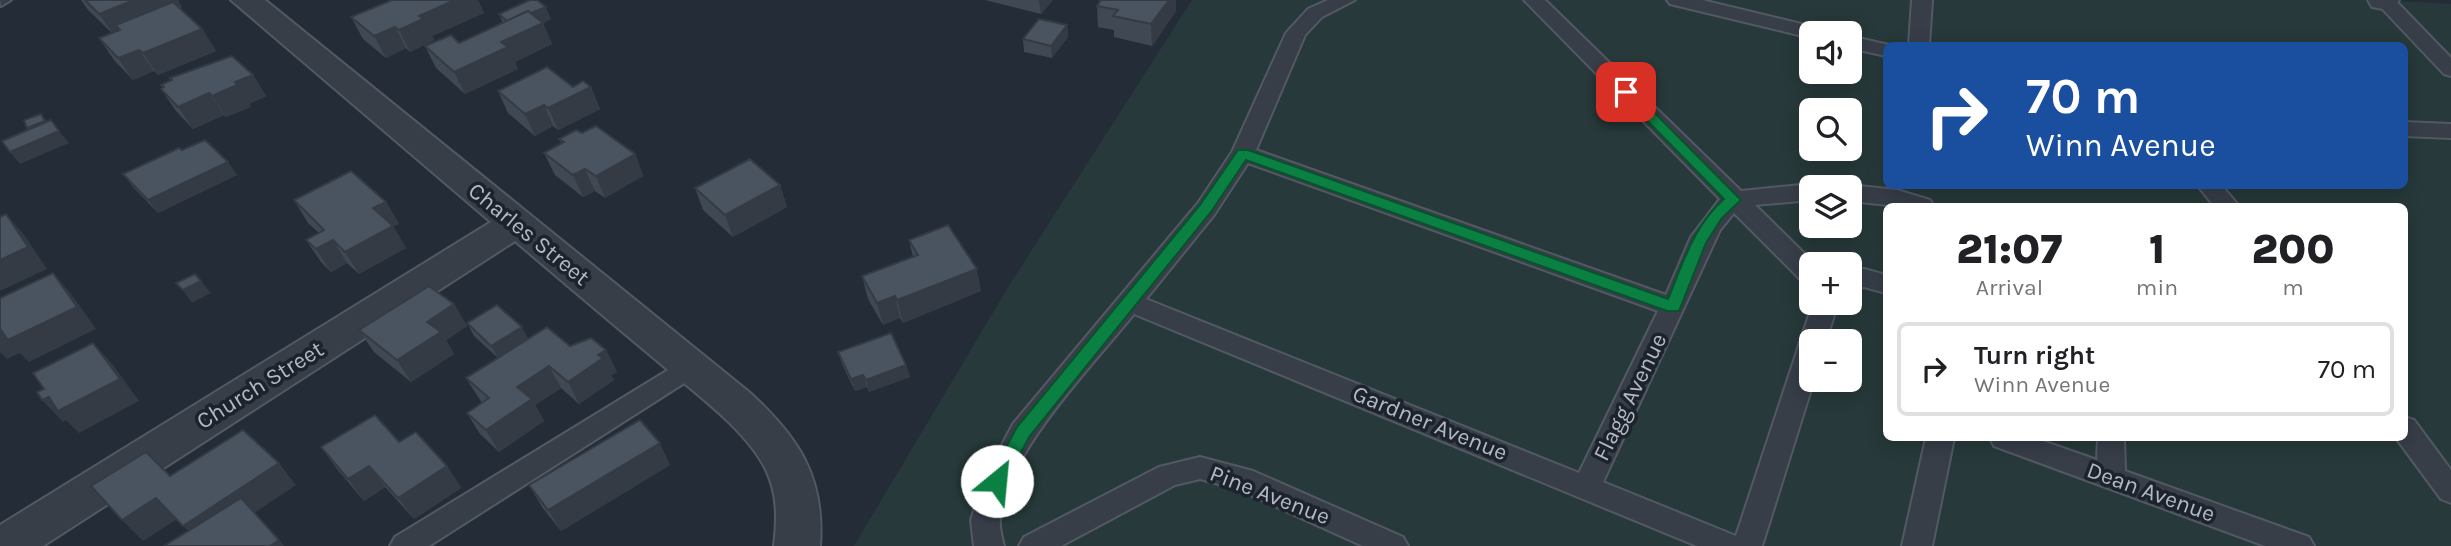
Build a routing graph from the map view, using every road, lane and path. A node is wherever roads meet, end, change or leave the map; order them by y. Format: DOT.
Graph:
graph roads {
  1 [pos="246,0"];
  2 [pos="1345,0"];
  3 [pos="1534,0"];
  4 [pos="1677,0"];
  5 [pos="1922,0"];
  6 [pos="2384,0"];
  7 [pos="1799,29"];
  8 [pos="1919,42"];
  9 [pos="1862,45"];
  10 [pos="1883,49"];
  11 [pos="2451,70"];
  12 [pos="2408,129"];
  13 [pos="2451,131"];
  14 [pos="1243,153"];
  15 [pos="2213,189"];
  16 [pos="1799,193"];
  17 [pos="1862,194"];
  18 [pos="1733,200"];
  19 [pos="1913,203"];
  20 [pos="2224,203"];
  21 [pos="515,224"];
  22 [pos="1799,263"];
  23 [pos="1862,278"];
  24 [pos="1883,283"];
  25 [pos="1129,303"];
  26 [pos="1673,307"];
  27 [pos="691,366"];
  28 [pos="1799,384"];
  29 [pos="2408,433"];
  30 [pos="1939,441"];
  31 [pos="2012,441"];
  32 [pos="2111,441"];
  33 [pos="2111,478"];
  34 [pos="1587,486"];
  35 [pos="2451,491"];
  36 [pos="5,546"];
  37 [pos="405,546"];
  38 [pos="797,546"];
  39 [pos="989,546"];
  40 [pos="1034,546"];
  41 [pos="1393,546"];
  42 [pos="1729,546"];
  43 [pos="1747,546"];
  44 [pos="1917,546"];
  45 [pos="2299,546"];
  1 -- 21 [label="street, Charles Street"];
  2 -- 14 [label="lane"];
  3 -- 18 [label="lane"];
  4 -- 7 [label="lane"];
  5 -- 8 [label="lane"];
  6 -- 11 [label="lane"];
  9 -- 10 [label="lane"];
  12 -- 13 [label="lane"];
  14 -- 25 [label="lane"];
  14 -- 26 [label="lane"];
  15 -- 20 [label="lane"];
  16 -- 18 [label="lane"];
  17 -- 19 [label="lane"];
  18 -- 22 [label="lane"];
  18 -- 26 [label="lane, Flagg Avenue"];
  21 -- 27 [label="street, Charles Street"];
  21 -- 36 [label="street, Church Street"];
  23 -- 24 [label="lane"];
  25 -- 34 [label="lane, Gardner Avenue"];
  25 -- 39 [label="lane"];
  26 -- 34 [label="lane, Flagg Avenue"];
  27 -- 37 [label="lane"];
  27 -- 38 [label="street, Charles Street"];
  28 -- 43 [label="lane"];
  29 -- 35 [label="lane"];
  30 -- 44 [label="lane"];
  31 -- 33 [label="lane, Dean Avenue"];
  32 -- 33 [label="lane"];
  33 -- 45 [label="lane, Dean Avenue"];
  34 -- 42 [label="lane, Gardner Avenue"];
  40 -- 41 [label="lane, Pine Avenue"];
}
